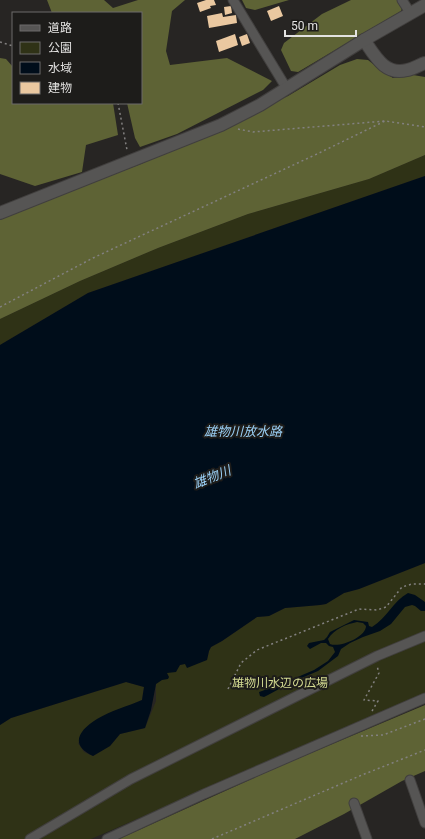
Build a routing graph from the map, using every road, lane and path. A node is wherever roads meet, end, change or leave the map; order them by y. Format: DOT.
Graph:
graph roads {
  1 [pos="233,0"];
  2 [pos="402,0"];
  3 [pos="425,5"];
  4 [pos="411,14"];
  5 [pos="364,40"];
  6 [pos="0,42"];
  7 [pos="12,46"];
  8 [pos="425,63"];
  9 [pos="287,89"];
  10 [pos="118,104"];
  11 [pos="385,121"];
  12 [pos="221,125"];
  13 [pos="425,127"];
  14 [pos="130,162"];
  15 [pos="0,213"];
  16 [pos="0,307"];
  17 [pos="425,584"];
  18 [pos="425,636"];
  19 [pos="374,657"];
  20 [pos="228,689"];
  21 [pos="425,698"];
  22 [pos="425,719"];
  23 [pos="372,722"];
  24 [pos="355,737"];
  25 [pos="425,750"];
  26 [pos="410,780"];
  27 [pos="354,804"];
  28 [pos="425,823"];
  29 [pos="30,839"];
  30 [pos="107,839"];
  31 [pos="212,839"];
  32 [pos="367,839"];
  1 -- 9 [label="street"];
  2 -- 4 [label="street"];
  3 -- 4 [label="street"];
  4 -- 5 [label="street"];
  5 -- 8 [label="street"];
  5 -- 9 [label="street"];
  6 -- 7 [label="path"];
  9 -- 12 [label="street"];
  10 -- 14 [label="path"];
  11 -- 12 [label="path"];
  11 -- 13 [label="path"];
  11 -- 16 [label="path"];
  12 -- 14 [label="street"];
  14 -- 15 [label="street"];
  17 -- 20 [label="path"];
  18 -- 19 [label="street"];
  19 -- 23 [label="path"];
  19 -- 29 [label="street"];
  21 -- 23 [label="street"];
  22 -- 24 [label="path"];
  23 -- 30 [label="street"];
  25 -- 31 [label="path"];
  26 -- 28 [label="street"];
  27 -- 32 [label="street"];
}
